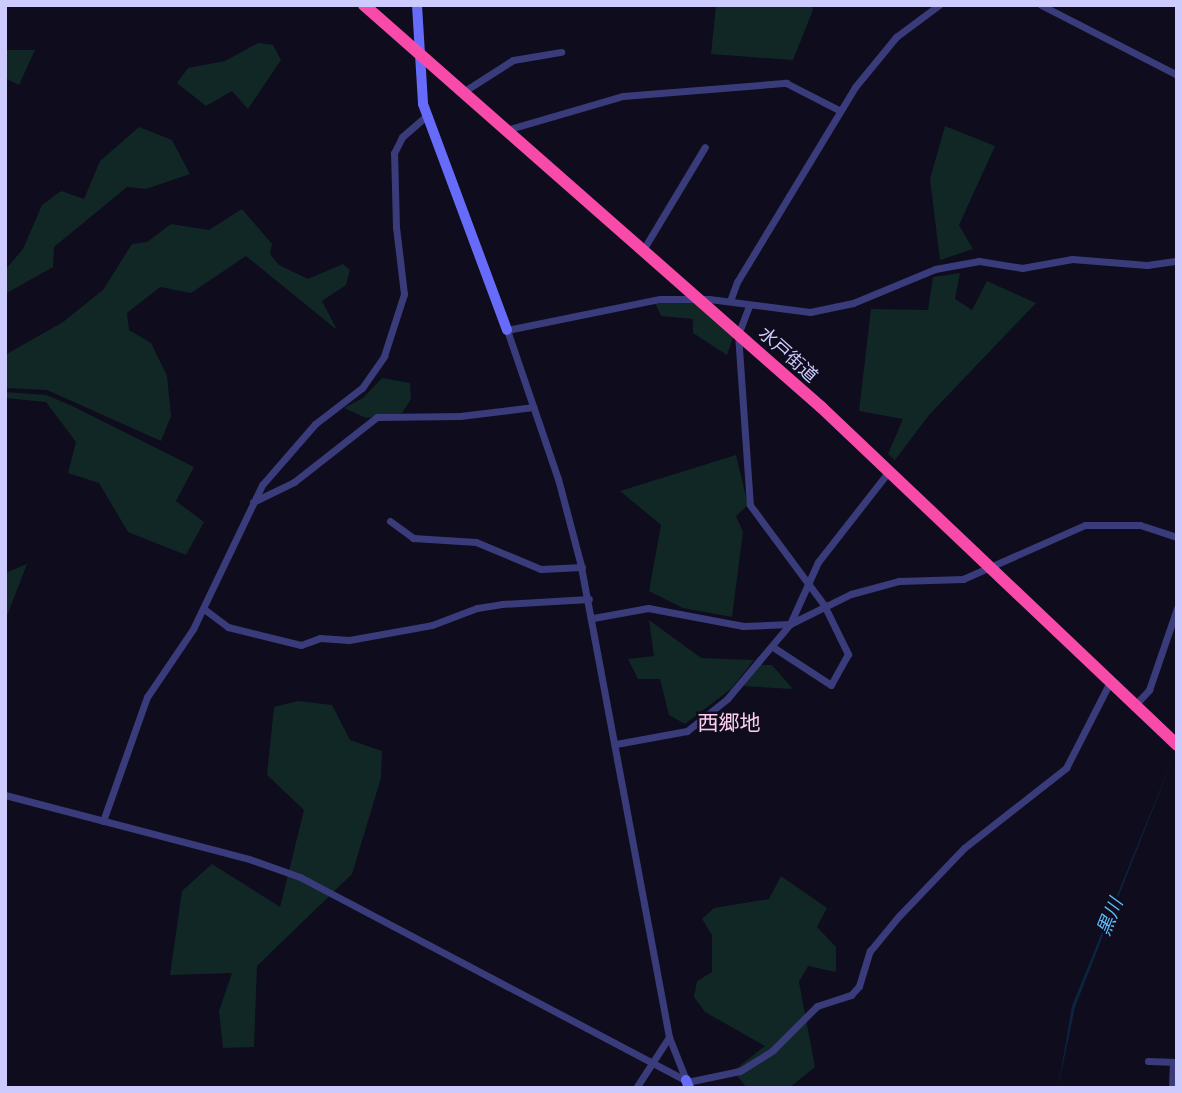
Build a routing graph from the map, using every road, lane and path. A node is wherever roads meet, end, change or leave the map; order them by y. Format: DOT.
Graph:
graph roads {
  1 [pos="364,5"];
  2 [pos="417,5"];
  3 [pos="939,5"];
  4 [pos="1041,5"];
  5 [pos="561,52"];
  6 [pos="419,55"];
  7 [pos="1177,75"];
  8 [pos="463,92"];
  9 [pos="839,110"];
  10 [pos="426,116"];
  11 [pos="506,130"];
  12 [pos="705,147"];
  13 [pos="643,250"];
  14 [pos="1177,261"];
  15 [pos="697,298"];
  16 [pos="730,301"];
  17 [pos="749,306"];
  18 [pos="507,330"];
  19 [pos="738,334"];
  20 [pos="533,407"];
  21 [pos="889,471"];
  22 [pos="253,502"];
  23 [pos="390,521"];
  24 [pos="1177,537"];
  25 [pos="582,567"];
  26 [pos="990,567"];
  27 [pos="810,582"];
  28 [pos="589,599"];
  29 [pos="824,605"];
  30 [pos="1177,608"];
  31 [pos="204,609"];
  32 [pos="593,618"];
  33 [pos="790,624"];
  34 [pos="773,647"];
  35 [pos="1110,682"];
  36 [pos="1135,705"];
  37 [pos="616,744"];
  38 [pos="1177,745"];
  39 [pos="5,795"];
  40 [pos="103,821"];
  41 [pos="668,1037"];
  42 [pos="649,1061"];
  43 [pos="1148,1061"];
  44 [pos="1175,1062"];
  45 [pos="687,1083"];
  46 [pos="636,1088"];
  47 [pos="1172,1088"];
  1 -- 6 [label="highway, 水戸街道"];
  2 -- 6 [label="street"];
  3 -- 9 [label="street"];
  4 -- 7 [label="street"];
  5 -- 8 [label="street"];
  6 -- 8 [label="highway, 水戸街道"];
  6 -- 10 [label="street"];
  8 -- 11 [label="highway, 水戸街道"];
  9 -- 11 [label="street"];
  9 -- 16 [label="street"];
  10 -- 18 [label="street"];
  10 -- 22 [label="street"];
  11 -- 13 [label="highway, 水戸街道"];
  12 -- 13 [label="street"];
  13 -- 15 [label="highway, 水戸街道"];
  14 -- 17 [label="street"];
  15 -- 16 [label="street"];
  15 -- 18 [label="street"];
  15 -- 19 [label="highway, 水戸街道"];
  16 -- 17 [label="street"];
  17 -- 19 [label="street"];
  18 -- 20 [label="street"];
  19 -- 21 [label="highway, 水戸街道"];
  19 -- 27 [label="street"];
  20 -- 22 [label="street"];
  20 -- 25 [label="street"];
  21 -- 26 [label="highway, 水戸街道"];
  21 -- 27 [label="street"];
  22 -- 31 [label="street"];
  23 -- 25 [label="street"];
  24 -- 26 [label="street"];
  25 -- 28 [label="street"];
  26 -- 29 [label="street"];
  26 -- 35 [label="highway, 水戸街道"];
  27 -- 29 [label="street"];
  27 -- 33 [label="street"];
  28 -- 31 [label="street"];
  28 -- 32 [label="street"];
  29 -- 33 [label="street"];
  29 -- 34 [label="street"];
  30 -- 36 [label="street"];
  31 -- 40 [label="street"];
  32 -- 33 [label="street"];
  32 -- 37 [label="street"];
  33 -- 34 [label="street"];
  34 -- 37 [label="street"];
  35 -- 36 [label="highway, 水戸街道"];
  35 -- 45 [label="street"];
  36 -- 38 [label="highway, 水戸街道"];
  37 -- 41 [label="street"];
  39 -- 40 [label="street"];
  40 -- 42 [label="street"];
  41 -- 42 [label="street"];
  41 -- 45 [label="street"];
  42 -- 45 [label="street"];
  42 -- 46 [label="street"];
  43 -- 44 [label="street"];
  44 -- 47 [label="street"];
}
